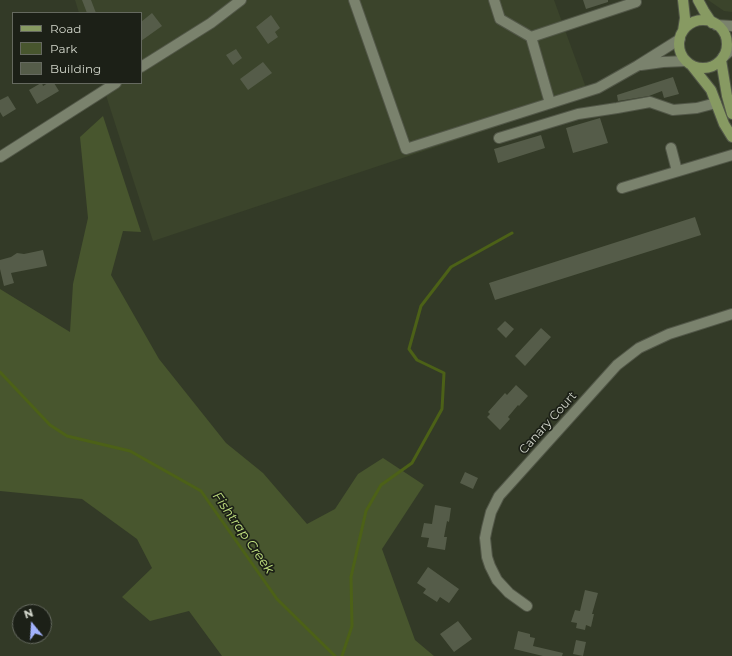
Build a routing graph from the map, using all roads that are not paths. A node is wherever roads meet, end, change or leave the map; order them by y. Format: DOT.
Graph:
graph roads {
  1 [pos="241,0"];
  2 [pos="354,0"];
  3 [pos="494,0"];
  4 [pos="682,0"];
  5 [pos="698,0"];
  6 [pos="636,2"];
  7 [pos="714,24"];
  8 [pos="732,26"];
  9 [pos="681,36"];
  10 [pos="531,37"];
  11 [pos="732,49"];
  12 [pos="722,58"];
  13 [pos="689,63"];
  14 [pos="142,66"];
  15 [pos="637,66"];
  16 [pos="114,84"];
  17 [pos="550,103"];
  18 [pos="716,103"];
  19 [pos="732,114"];
  20 [pos="732,137"];
  21 [pos="499,138"];
  22 [pos="671,148"];
  23 [pos="732,155"];
  24 [pos="0,157"];
  25 [pos="677,171"];
  26 [pos="622,188"];
  27 [pos="732,314"];
  28 [pos="527,606"];
  1 -- 14 [label="street"];
  2 -- 17 [label="street"];
  3 -- 10 [label="street"];
  4 -- 9 [label="main road"];
  5 -- 7 [label="main road"];
  6 -- 10 [label="street"];
  7 -- 8 [label="street"];
  7 -- 9 [label="main road"];
  7 -- 12 [label="main road"];
  9 -- 13 [label="main road"];
  9 -- 15 [label="street"];
  10 -- 17 [label="street"];
  11 -- 12 [label="street"];
  12 -- 13 [label="main road"];
  12 -- 19 [label="main road"];
  13 -- 15 [label="street"];
  13 -- 18 [label="main road"];
  15 -- 17 [label="street"];
  16 -- 24 [label="street"];
  18 -- 20 [label="main road"];
  18 -- 21 [label="street"];
  22 -- 25 [label="street"];
  23 -- 25 [label="street"];
  25 -- 26 [label="street"];
  27 -- 28 [label="street, Canary Court"];
}
